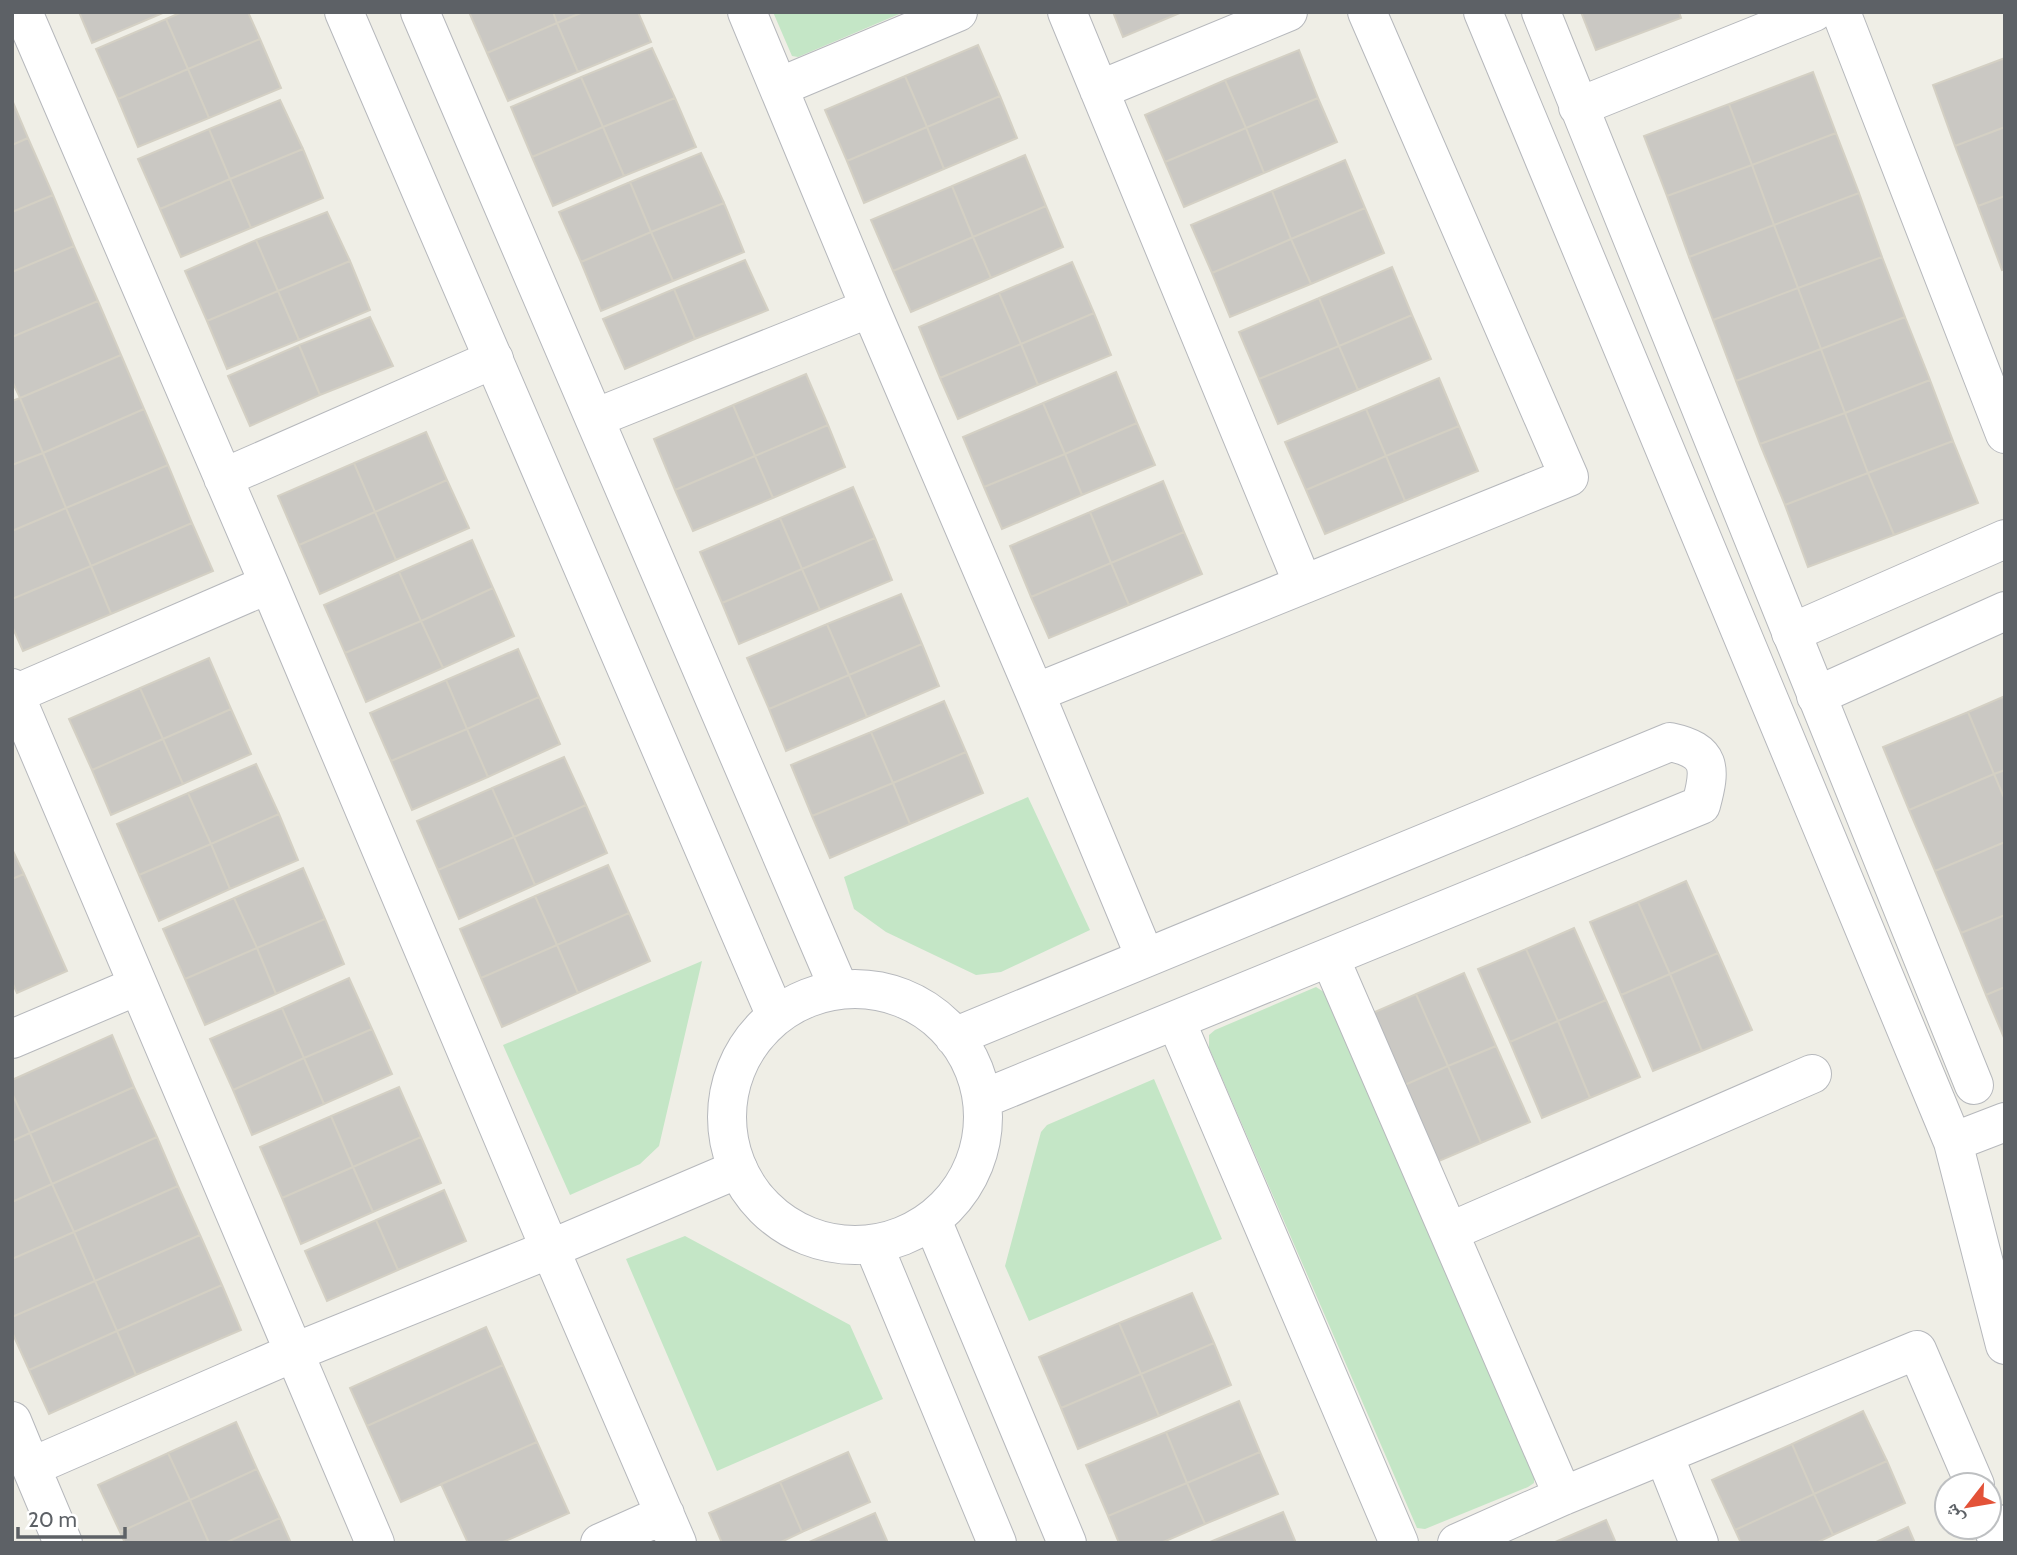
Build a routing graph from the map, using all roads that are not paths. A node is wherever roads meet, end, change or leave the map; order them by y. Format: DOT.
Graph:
graph roads {
  1 [pos="23,12"];
  2 [pos="344,12"];
  3 [pos="420,12"];
  4 [pos="747,12"];
  5 [pos="958,12"];
  6 [pos="1067,12"];
  7 [pos="1288,12"];
  8 [pos="1367,12"];
  9 [pos="1483,12"];
  10 [pos="1541,12"];
  11 [pos="1814,12"];
  12 [pos="1840,12"];
  13 [pos="779,87"];
  14 [pos="1099,90"];
  15 [pos="1578,107"];
  16 [pos="870,308"];
  17 [pos="494,359"];
  18 [pos="595,418"];
  19 [pos="2005,434"];
  20 [pos="223,478"];
  21 [pos="2005,539"];
  22 [pos="269,584"];
  23 [pos="1303,584"];
  24 [pos="2005,611"];
  25 [pos="1791,633"];
  26 [pos="1035,693"];
  27 [pos="1816,696"];
  28 [pos="17,710"];
  29 [pos="1145,957"];
  30 [pos="1330,958"];
  31 [pos="138,986"];
  32 [pos="839,989"];
  33 [pos="775,1013"];
  34 [pos="1176,1021"];
  35 [pos="954,1037"];
  36 [pos="12,1039"];
  37 [pos="1812,1074"];
  38 [pos="1974,1085"];
  39 [pos="985,1098"];
  40 [pos="2005,1122"];
  41 [pos="1953,1142"];
  42 [pos="738,1169"];
  43 [pos="932,1220"];
  44 [pos="1449,1232"];
  45 [pos="873,1244"];
  46 [pos="550,1249"];
  47 [pos="2005,1345"];
  48 [pos="295,1352"];
  49 [pos="12,1421"];
  50 [pos="1664,1455"];
  51 [pos="31,1466"];
  52 [pos="1969,1471"];
  53 [pos="1563,1496"];
  54 [pos="671,1528"];
  55 [pos="64,1543"];
  56 [pos="375,1543"];
  57 [pos="600,1543"];
  58 [pos="997,1543"];
  59 [pos="1067,1543"];
  60 [pos="1399,1543"];
  61 [pos="1457,1543"];
  62 [pos="1699,1543"];
  1 -- 20 [label="street"];
  2 -- 17 [label="street"];
  3 -- 18 [label="street"];
  4 -- 13 [label="street"];
  5 -- 13 [label="street"];
  6 -- 14 [label="street"];
  7 -- 14 [label="street"];
  8 -- 23 [label="street"];
  9 -- 41 [label="street"];
  10 -- 15 [label="street"];
  11 -- 15 [label="street"];
  12 -- 19 [label="street"];
  13 -- 16 [label="street"];
  14 -- 23 [label="street"];
  15 -- 25 [label="street"];
  16 -- 18 [label="street"];
  16 -- 26 [label="street"];
  17 -- 20 [label="street"];
  17 -- 33 [label="street"];
  18 -- 32 [label="street"];
  20 -- 22 [label="street"];
  21 -- 25 [label="street"];
  22 -- 28 [label="street"];
  22 -- 46 [label="street"];
  23 -- 26 [label="street"];
  24 -- 27 [label="street"];
  25 -- 27 [label="street"];
  26 -- 29 [label="street"];
  27 -- 38 [label="street"];
  28 -- 31 [label="street"];
  29 -- 30 [label="street"];
  29 -- 35 [label="street"];
  30 -- 34 [label="street"];
  30 -- 44 [label="street"];
  31 -- 36 [label="street"];
  31 -- 48 [label="street"];
  32 -- 33 [label="street"];
  32 -- 35 [label="street"];
  33 -- 42 [label="street"];
  34 -- 39 [label="street"];
  34 -- 60 [label="street"];
  35 -- 39 [label="street"];
  37 -- 44 [label="street"];
  39 -- 43 [label="street"];
  40 -- 41 [label="street"];
  41 -- 47 [label="street"];
  42 -- 45 [label="street"];
  42 -- 46 [label="street"];
  43 -- 45 [label="street"];
  43 -- 59 [label="street"];
  44 -- 53 [label="street"];
  45 -- 58 [label="street"];
  46 -- 48 [label="street"];
  46 -- 54 [label="street"];
  48 -- 51 [label="street"];
  48 -- 56 [label="street"];
  49 -- 51 [label="street"];
  50 -- 52 [label="street"];
  50 -- 53 [label="street"];
  50 -- 62 [label="street"];
  51 -- 55 [label="street"];
  53 -- 61 [label="street"];
  54 -- 57 [label="street"];
}
